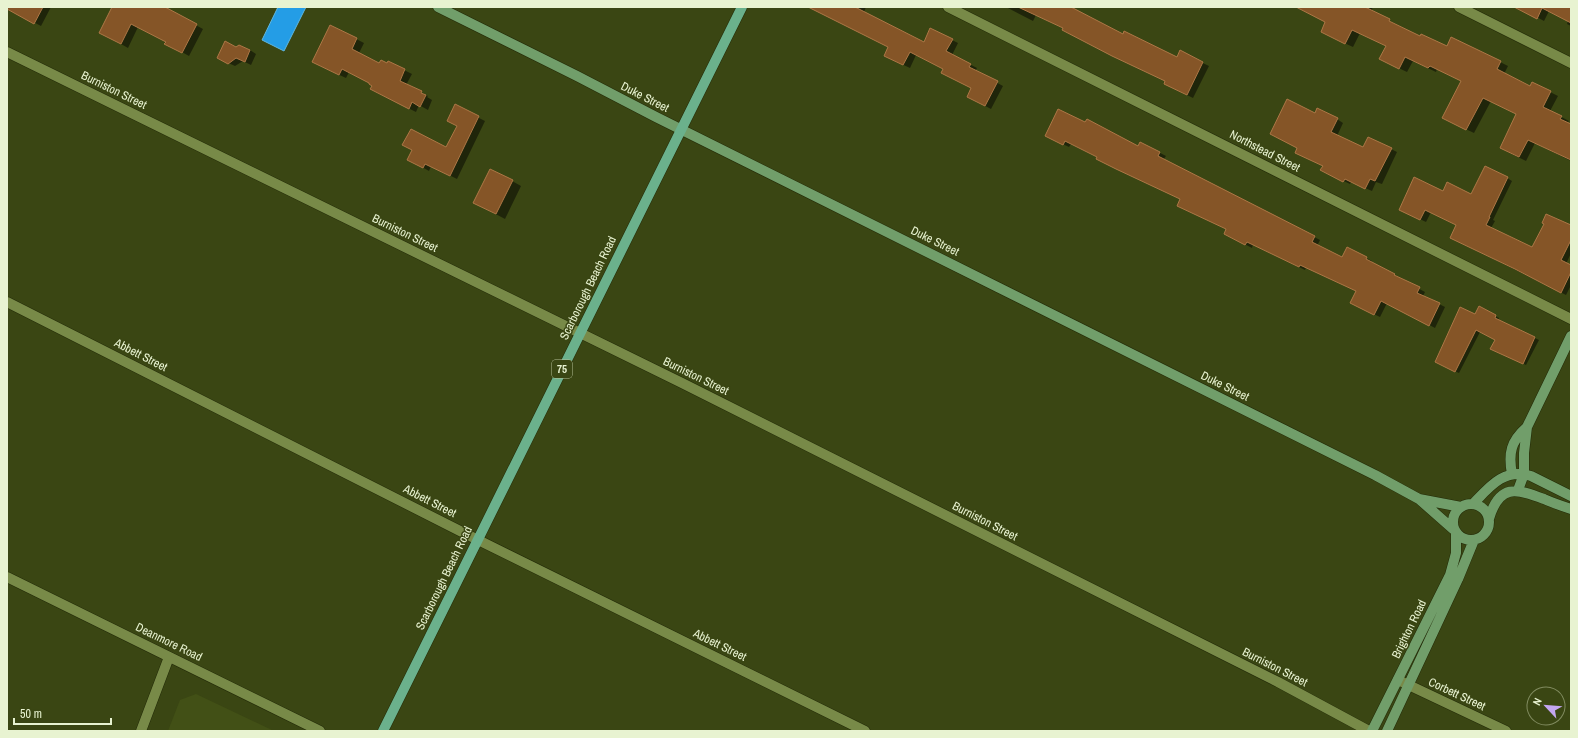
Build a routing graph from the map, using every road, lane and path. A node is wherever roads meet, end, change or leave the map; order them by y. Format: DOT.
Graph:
graph roads {
  1 [pos="438,7"];
  2 [pos="742,7"];
  3 [pos="948,7"];
  4 [pos="1459,7"];
  5 [pos="7,52"];
  6 [pos="1571,63"];
  7 [pos="681,130"];
  8 [pos="7,302"];
  9 [pos="1571,319"];
  10 [pos="580,333"];
  11 [pos="1571,336"];
  12 [pos="1527,427"];
  13 [pos="1512,474"];
  14 [pos="1524,474"];
  15 [pos="1518,490"];
  16 [pos="1571,496"];
  17 [pos="1419,499"];
  18 [pos="1473,504"];
  19 [pos="1461,507"];
  20 [pos="1571,509"];
  21 [pos="1489,519"];
  22 [pos="1455,531"];
  23 [pos="478,540"];
  24 [pos="1474,540"];
  25 [pos="7,577"];
  26 [pos="169,657"];
  27 [pos="1398,680"];
  28 [pos="1409,685"];
  29 [pos="141,731"];
  30 [pos="320,731"];
  31 [pos="383,731"];
  32 [pos="865,731"];
  33 [pos="1369,731"];
  34 [pos="1372,731"];
  35 [pos="1386,731"];
  36 [pos="1506,731"];
  1 -- 7 [label="main road, Duke Street"];
  2 -- 7 [label="main road, Scarborough Beach Road / 75"];
  3 -- 9 [label="street, Northstead Street"];
  4 -- 6 [label="street"];
  5 -- 10 [label="street, Burniston Street"];
  7 -- 10 [label="main road, Scarborough Beach Road / 75"];
  7 -- 17 [label="main road, Duke Street"];
  8 -- 23 [label="street, Abbett Street"];
  10 -- 23 [label="main road, Scarborough Beach Road / 75"];
  10 -- 33 [label="street, Burniston Street"];
  11 -- 12 [label="main road"];
  12 -- 13 [label="main road"];
  12 -- 14 [label="main road"];
  13 -- 14 [label="main road"];
  13 -- 15 [label="street"];
  13 -- 18 [label="main road"];
  14 -- 15 [label="main road"];
  14 -- 16 [label="main road"];
  15 -- 20 [label="main road"];
  15 -- 21 [label="main road"];
  17 -- 19 [label="main road, Duke Street"];
  17 -- 22 [label="main road, Duke Street"];
  18 -- 19 [label="main road"];
  18 -- 21 [label="main road"];
  19 -- 22 [label="main road"];
  21 -- 24 [label="main road"];
  22 -- 24 [label="main road"];
  22 -- 27 [label="main road, Brighton Road"];
  23 -- 31 [label="main road, Scarborough Beach Road / 75"];
  23 -- 32 [label="street, Abbett Street"];
  24 -- 28 [label="main road, Brighton Road"];
  25 -- 26 [label="street, Deanmore Road"];
  26 -- 29 [label="street"];
  26 -- 30 [label="street, Deanmore Road"];
  27 -- 28 [label="street, Corbett Street"];
  27 -- 34 [label="main road, Brighton Road"];
  28 -- 35 [label="main road, Brighton Road"];
  28 -- 36 [label="street, Corbett Street"];
}
